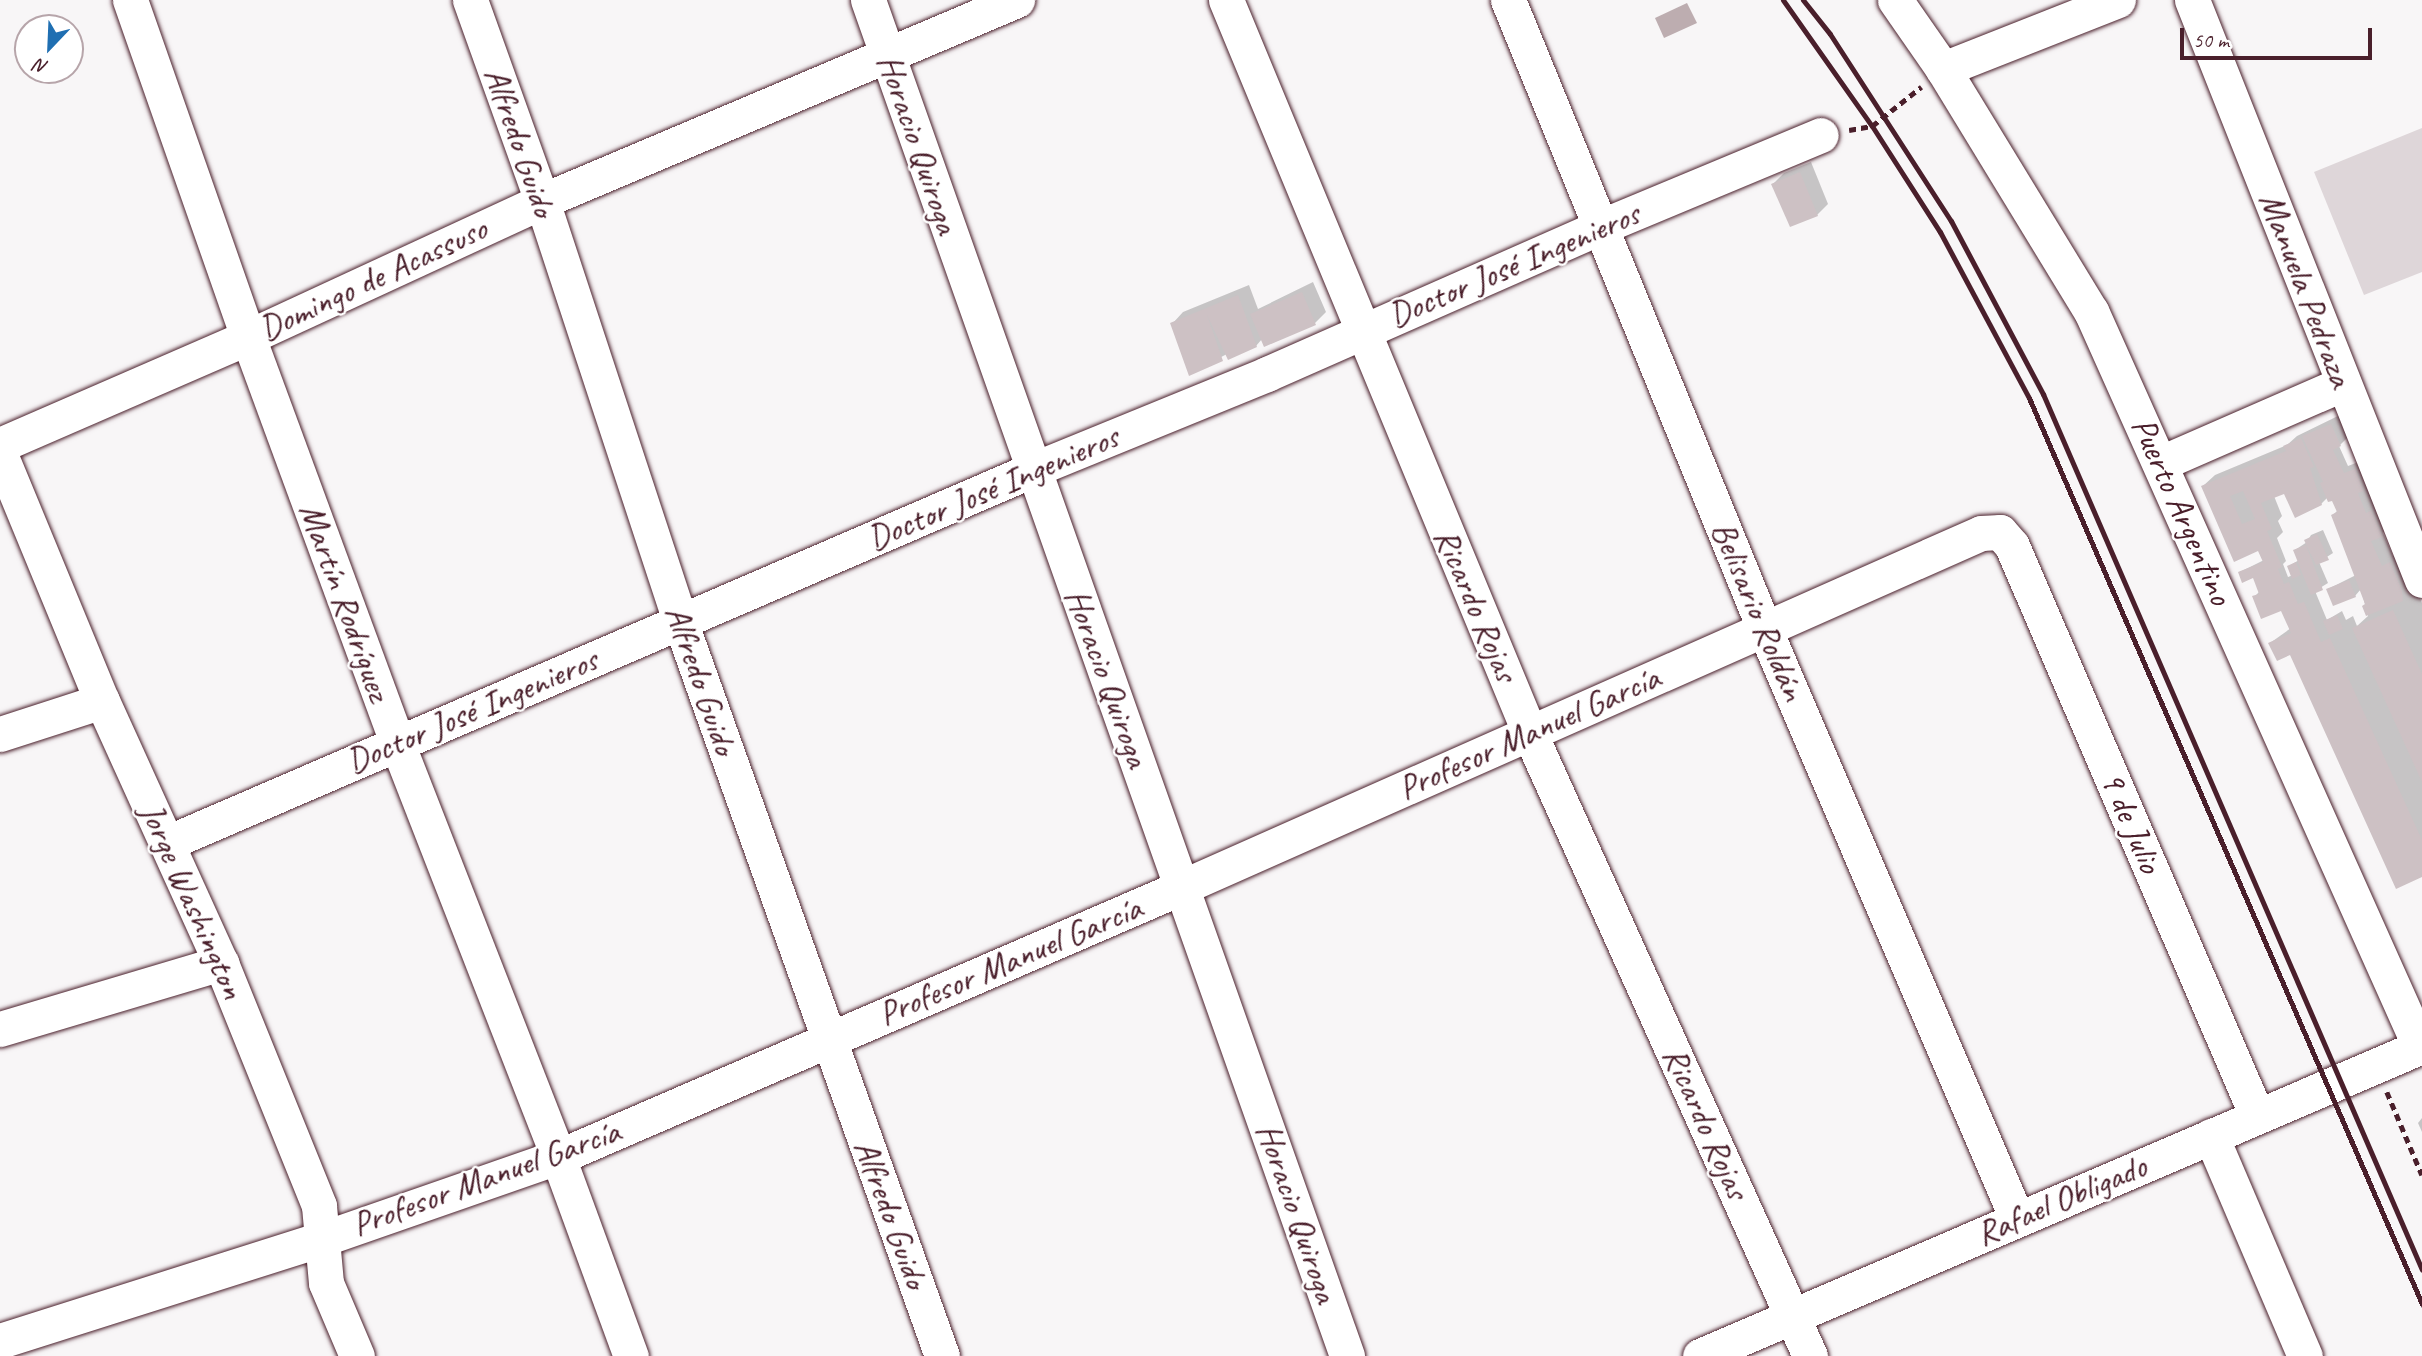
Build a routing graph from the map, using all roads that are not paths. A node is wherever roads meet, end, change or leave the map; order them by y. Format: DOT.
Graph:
graph roads {
  1 [pos="130,0"];
  2 [pos="470,0"];
  3 [pos="868,0"];
  4 [pos="1017,0"];
  5 [pos="1226,0"];
  6 [pos="1507,0"];
  7 [pos="1895,0"];
  8 [pos="2118,0"];
  9 [pos="2192,0"];
  10 [pos="888,57"];
  11 [pos="1943,69"];
  12 [pos="1821,135"];
  13 [pos="542,201"];
  14 [pos="1600,227"];
  15 [pos="1362,331"];
  16 [pos="248,337"];
  17 [pos="2342,384"];
  18 [pos="0,445"];
  19 [pos="0,454"];
  20 [pos="2161,463"];
  21 [pos="1032,470"];
  22 [pos="2000,532"];
  23 [pos="2422,580"];
  24 [pos="680,621"];
  25 [pos="1764,628"];
  26 [pos="102,701"];
  27 [pos="0,734"];
  28 [pos="1530,734"];
  29 [pos="397,743"];
  30 [pos="167,843"];
  31 [pos="1182,887"];
  32 [pos="220,963"];
  33 [pos="0,1029"];
  34 [pos="828,1038"];
  35 [pos="2421,1046"];
  36 [pos="2257,1116"];
  37 [pos="2211,1136"];
  38 [pos="558,1157"];
  39 [pos="2017,1219"];
  40 [pos="322,1240"];
  41 [pos="1793,1315"];
  42 [pos="0,1341"];
  43 [pos="357,1356"];
  44 [pos="631,1356"];
  45 [pos="942,1356"];
  46 [pos="1347,1356"];
  47 [pos="1700,1356"];
  48 [pos="1810,1356"];
  49 [pos="2305,1356"];
  1 -- 16 [label="street, Martín Rodríguez"];
  2 -- 13 [label="street, Alfredo Guido"];
  3 -- 10 [label="street, Horacio Quiroga"];
  4 -- 10 [label="street, Domingo de Acassuso"];
  5 -- 15 [label="street, Ricardo Rojas"];
  6 -- 14 [label="street, Belisario Roldán"];
  7 -- 11 [label="street, Puerto Argentino"];
  8 -- 11 [label="street"];
  9 -- 17 [label="street, Manuela Pedraza"];
  10 -- 13 [label="street, Domingo de Acassuso"];
  10 -- 21 [label="street, Horacio Quiroga"];
  11 -- 20 [label="street, Puerto Argentino"];
  12 -- 14 [label="street, Doctor José Ingenieros"];
  13 -- 16 [label="street, Domingo de Acassuso"];
  13 -- 24 [label="street, Alfredo Guido"];
  14 -- 15 [label="street, Doctor José Ingenieros"];
  14 -- 25 [label="street, Belisario Roldán"];
  15 -- 21 [label="street, Doctor José Ingenieros"];
  15 -- 28 [label="street, Ricardo Rojas"];
  16 -- 18 [label="street, Domingo de Acassuso"];
  16 -- 29 [label="street, Martín Rodríguez"];
  17 -- 20 [label="street"];
  17 -- 23 [label="street, Manuela Pedraza"];
  19 -- 26 [label="street, Jorge Washington"];
  20 -- 35 [label="street, Puerto Argentino"];
  21 -- 24 [label="street, Doctor José Ingenieros"];
  21 -- 31 [label="street, Horacio Quiroga"];
  22 -- 25 [label="street, Profesor Manuel García"];
  22 -- 36 [label="street, 9 de Julio"];
  24 -- 29 [label="street, Doctor José Ingenieros"];
  24 -- 34 [label="street, Alfredo Guido"];
  25 -- 28 [label="street, Profesor Manuel García"];
  25 -- 39 [label="street, Belisario Roldán"];
  26 -- 27 [label="street"];
  26 -- 30 [label="street, Jorge Washington"];
  28 -- 31 [label="street, Profesor Manuel García"];
  28 -- 41 [label="street, Ricardo Rojas"];
  29 -- 30 [label="street, Doctor José Ingenieros"];
  29 -- 38 [label="street, Martín Rodríguez"];
  30 -- 32 [label="street, Jorge Washington"];
  31 -- 34 [label="street, Profesor Manuel García"];
  31 -- 46 [label="street, Horacio Quiroga"];
  32 -- 33 [label="street"];
  32 -- 40 [label="street, Jorge Washington"];
  34 -- 38 [label="street, Profesor Manuel García"];
  34 -- 45 [label="street, Alfredo Guido"];
  35 -- 36 [label="street, Rafael Obligado"];
  36 -- 37 [label="street, Rafael Obligado"];
  37 -- 39 [label="street, Rafael Obligado"];
  37 -- 49 [label="street"];
  38 -- 40 [label="street, Profesor Manuel García"];
  38 -- 44 [label="street, Martín Rodríguez"];
  39 -- 41 [label="street, Rafael Obligado"];
  40 -- 42 [label="street, Profesor Manuel García"];
  40 -- 43 [label="street, Jorge Washington"];
  41 -- 47 [label="street, Rafael Obligado"];
  41 -- 48 [label="street, Ricardo Rojas"];
}
